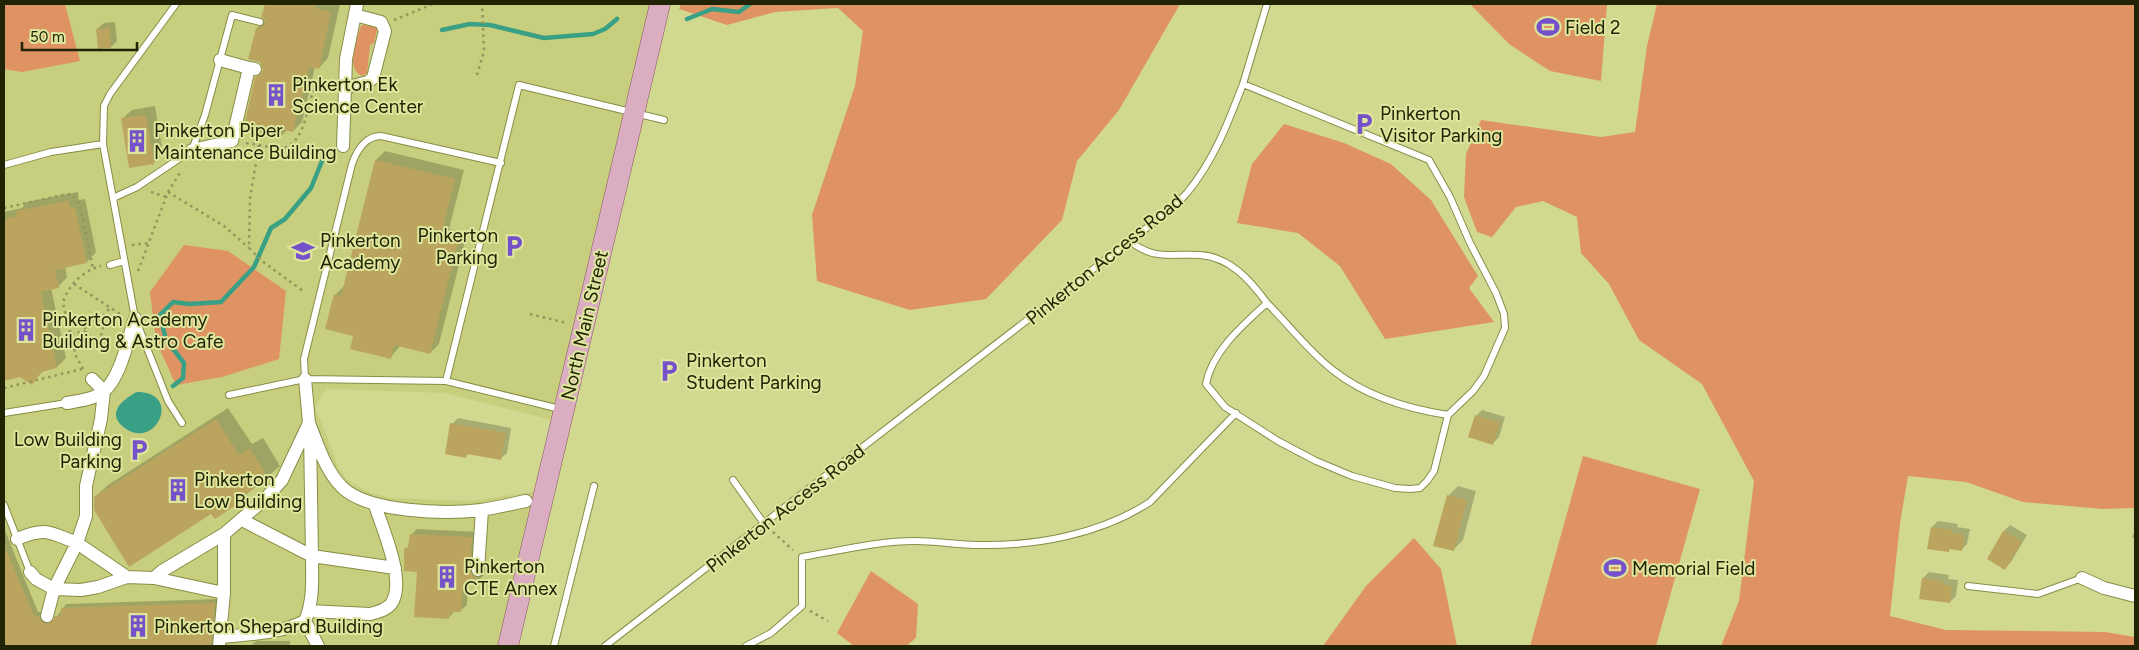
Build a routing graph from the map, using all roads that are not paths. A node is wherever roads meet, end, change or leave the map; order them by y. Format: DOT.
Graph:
graph roads {
  1 [pos="176,4"];
  2 [pos="660,4"];
  3 [pos="1267,4"];
  4 [pos="356,9"];
  5 [pos="260,22"];
  6 [pos="220,60"];
  7 [pos="1242,84"];
  8 [pos="344,88"];
  9 [pos="634,113"];
  10 [pos="664,120"];
  11 [pos="103,144"];
  12 [pos="343,146"];
  13 [pos="192,150"];
  14 [pos="501,162"];
  15 [pos="4,165"];
  16 [pos="114,198"];
  17 [pos="1130,241"];
  18 [pos="124,261"];
  19 [pos="110,265"];
  20 [pos="1267,302"];
  21 [pos="135,318"];
  22 [pos="92,379"];
  23 [pos="305,379"];
  24 [pos="446,381"];
  25 [pos="104,391"];
  26 [pos="229,395"];
  27 [pos="67,403"];
  28 [pos="564,410"];
  29 [pos="4,413"];
  30 [pos="1236,413"];
  31 [pos="1448,414"];
  32 [pos="182,423"];
  33 [pos="309,423"];
  34 [pos="733,480"];
  35 [pos="594,486"];
  36 [pos="526,501"];
  37 [pos="4,505"];
  38 [pos="375,505"];
  39 [pos="482,510"];
  40 [pos="242,520"];
  41 [pos="765,525"];
  42 [pos="224,534"];
  43 [pos="17,539"];
  44 [pos="77,543"];
  45 [pos="312,556"];
  46 [pos="395,568"];
  47 [pos="478,570"];
  48 [pos="30,572"];
  49 [pos="127,577"];
  50 [pos="154,578"];
  51 [pos="2082,578"];
  52 [pos="1968,586"];
  53 [pos="54,590"];
  54 [pos="224,593"];
  55 [pos="2135,596"];
  56 [pos="47,616"];
  57 [pos="307,616"];
  58 [pos="220,642"];
  59 [pos="318,646"];
  60 [pos="508,646"];
  61 [pos="554,646"];
  62 [pos="604,646"];
  63 [pos="746,646"];
  1 -- 11 [label="lane"];
  2 -- 9 [label="main road, North Main Street"];
  3 -- 7 [label="lane, Pinkerton Access Road"];
  4 -- 8 [label="street"];
  4 -- 8 [label="street"];
  5 -- 6 [label="lane"];
  6 -- 13 [label="lane"];
  6 -- 13 [label="street"];
  7 -- 17 [label="lane, Pinkerton Access Road"];
  7 -- 31 [label="lane"];
  8 -- 12 [label="street"];
  9 -- 10 [label="lane"];
  9 -- 14 [label="lane"];
  9 -- 28 [label="main road, North Main Street"];
  11 -- 15 [label="lane"];
  11 -- 16 [label="lane"];
  13 -- 16 [label="lane"];
  14 -- 23 [label="lane"];
  14 -- 24 [label="lane"];
  16 -- 18 [label="lane"];
  17 -- 20 [label="lane"];
  17 -- 41 [label="lane, Pinkerton Access Road"];
  18 -- 19 [label="lane"];
  18 -- 21 [label="lane"];
  20 -- 30 [label="lane"];
  20 -- 31 [label="lane"];
  21 -- 25 [label="street"];
  21 -- 32 [label="lane"];
  22 -- 25 [label="street"];
  23 -- 24 [label="lane"];
  23 -- 26 [label="lane"];
  23 -- 33 [label="street"];
  24 -- 28 [label="lane"];
  25 -- 27 [label="street"];
  25 -- 44 [label="street"];
  27 -- 29 [label="lane"];
  28 -- 60 [label="main road, North Main Street"];
  30 -- 31 [label="lane"];
  30 -- 63 [label="lane"];
  33 -- 38 [label="street"];
  33 -- 40 [label="street"];
  33 -- 45 [label="street"];
  34 -- 41 [label="lane"];
  35 -- 61 [label="lane"];
  36 -- 39 [label="street"];
  37 -- 43 [label="lane"];
  38 -- 39 [label="street"];
  38 -- 46 [label="street"];
  39 -- 47 [label="street"];
  40 -- 42 [label="street"];
  40 -- 45 [label="street"];
  41 -- 62 [label="lane, Pinkerton Access Road"];
  42 -- 50 [label="street"];
  42 -- 54 [label="street"];
  43 -- 44 [label="street"];
  43 -- 48 [label="lane"];
  44 -- 49 [label="street"];
  44 -- 53 [label="street"];
  45 -- 46 [label="street"];
  45 -- 57 [label="street"];
  46 -- 57 [label="street"];
  48 -- 53 [label="street"];
  49 -- 50 [label="street"];
  49 -- 53 [label="street"];
  50 -- 54 [label="street"];
  51 -- 52 [label="lane"];
  51 -- 55 [label="street"];
  53 -- 56 [label="street"];
  54 -- 58 [label="street"];
  57 -- 58 [label="street"];
  57 -- 59 [label="street"];
}
